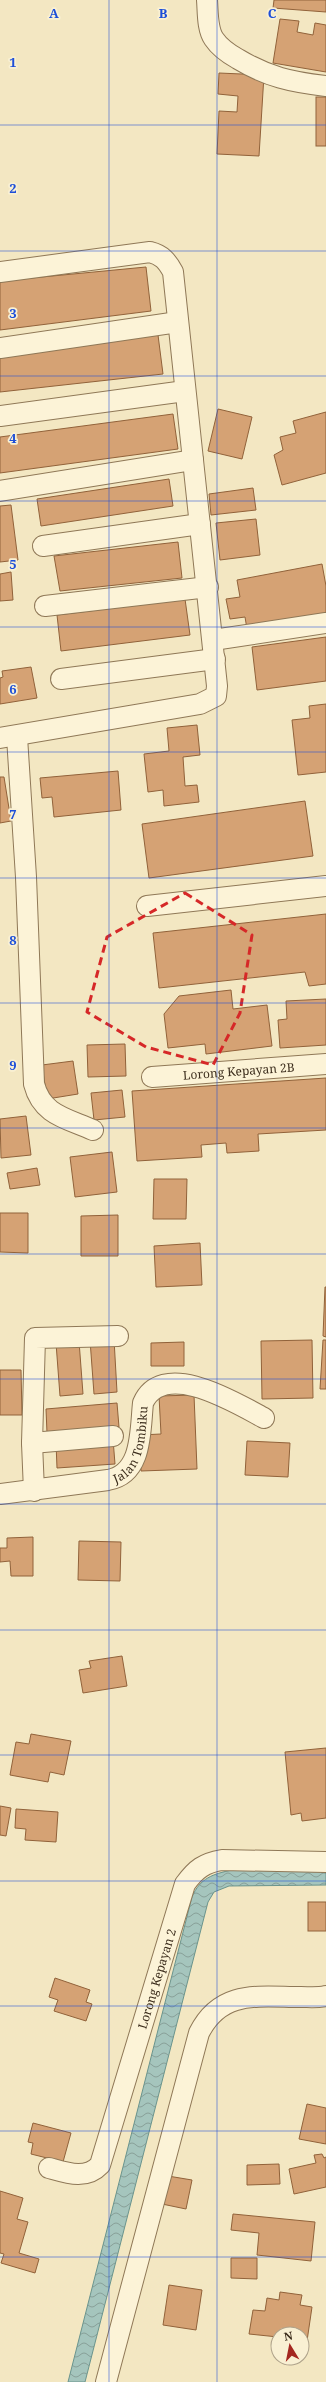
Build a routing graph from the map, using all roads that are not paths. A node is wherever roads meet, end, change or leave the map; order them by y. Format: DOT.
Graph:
graph roads {
  1 [pos="207,0"];
  2 [pos="326,86"];
  3 [pos="0,272"];
  4 [pos="178,322"];
  5 [pos="0,348"];
  6 [pos="185,391"];
  7 [pos="0,416"];
  8 [pos="193,460"];
  9 [pos="0,491"];
  10 [pos="200,524"];
  11 [pos="43,546"];
  12 [pos="208,587"];
  13 [pos="45,606"];
  14 [pos="326,623"];
  15 [pos="214,650"];
  16 [pos="61,679"];
  17 [pos="8,737"];
  18 [pos="326,886"];
  19 [pos="147,906"];
  20 [pos="326,1064"];
  21 [pos="152,1077"];
  22 [pos="93,1130"];
  23 [pos="118,1336"];
  24 [pos="264,1418"];
  25 [pos="113,1436"];
  26 [pos="32,1442"];
  27 [pos="34,1491"];
  28 [pos="0,1494"];
  29 [pos="326,1862"];
  30 [pos="326,1996"];
  31 [pos="49,2168"];
  32 [pos="106,2382"];
  1 -- 2 [label="street"];
  3 -- 4 [label="street"];
  4 -- 5 [label="street"];
  4 -- 6 [label="street"];
  6 -- 7 [label="street"];
  6 -- 8 [label="street"];
  8 -- 9 [label="street"];
  8 -- 10 [label="street"];
  10 -- 11 [label="street"];
  10 -- 12 [label="street"];
  12 -- 13 [label="street"];
  12 -- 15 [label="street"];
  14 -- 15 [label="street"];
  15 -- 16 [label="street"];
  15 -- 17 [label="street"];
  17 -- 22 [label="street"];
  18 -- 19 [label="street"];
  20 -- 21 [label="street, Lorong Kepayan 2B"];
  23 -- 26 [label="street"];
  24 -- 27 [label="street, Jalan Tombiku"];
  25 -- 26 [label="street"];
  26 -- 27 [label="street"];
  27 -- 28 [label="street, Jalan Tombiku"];
  29 -- 31 [label="street, Lorong Kepayan 2"];
  30 -- 32 [label="street"];
}
